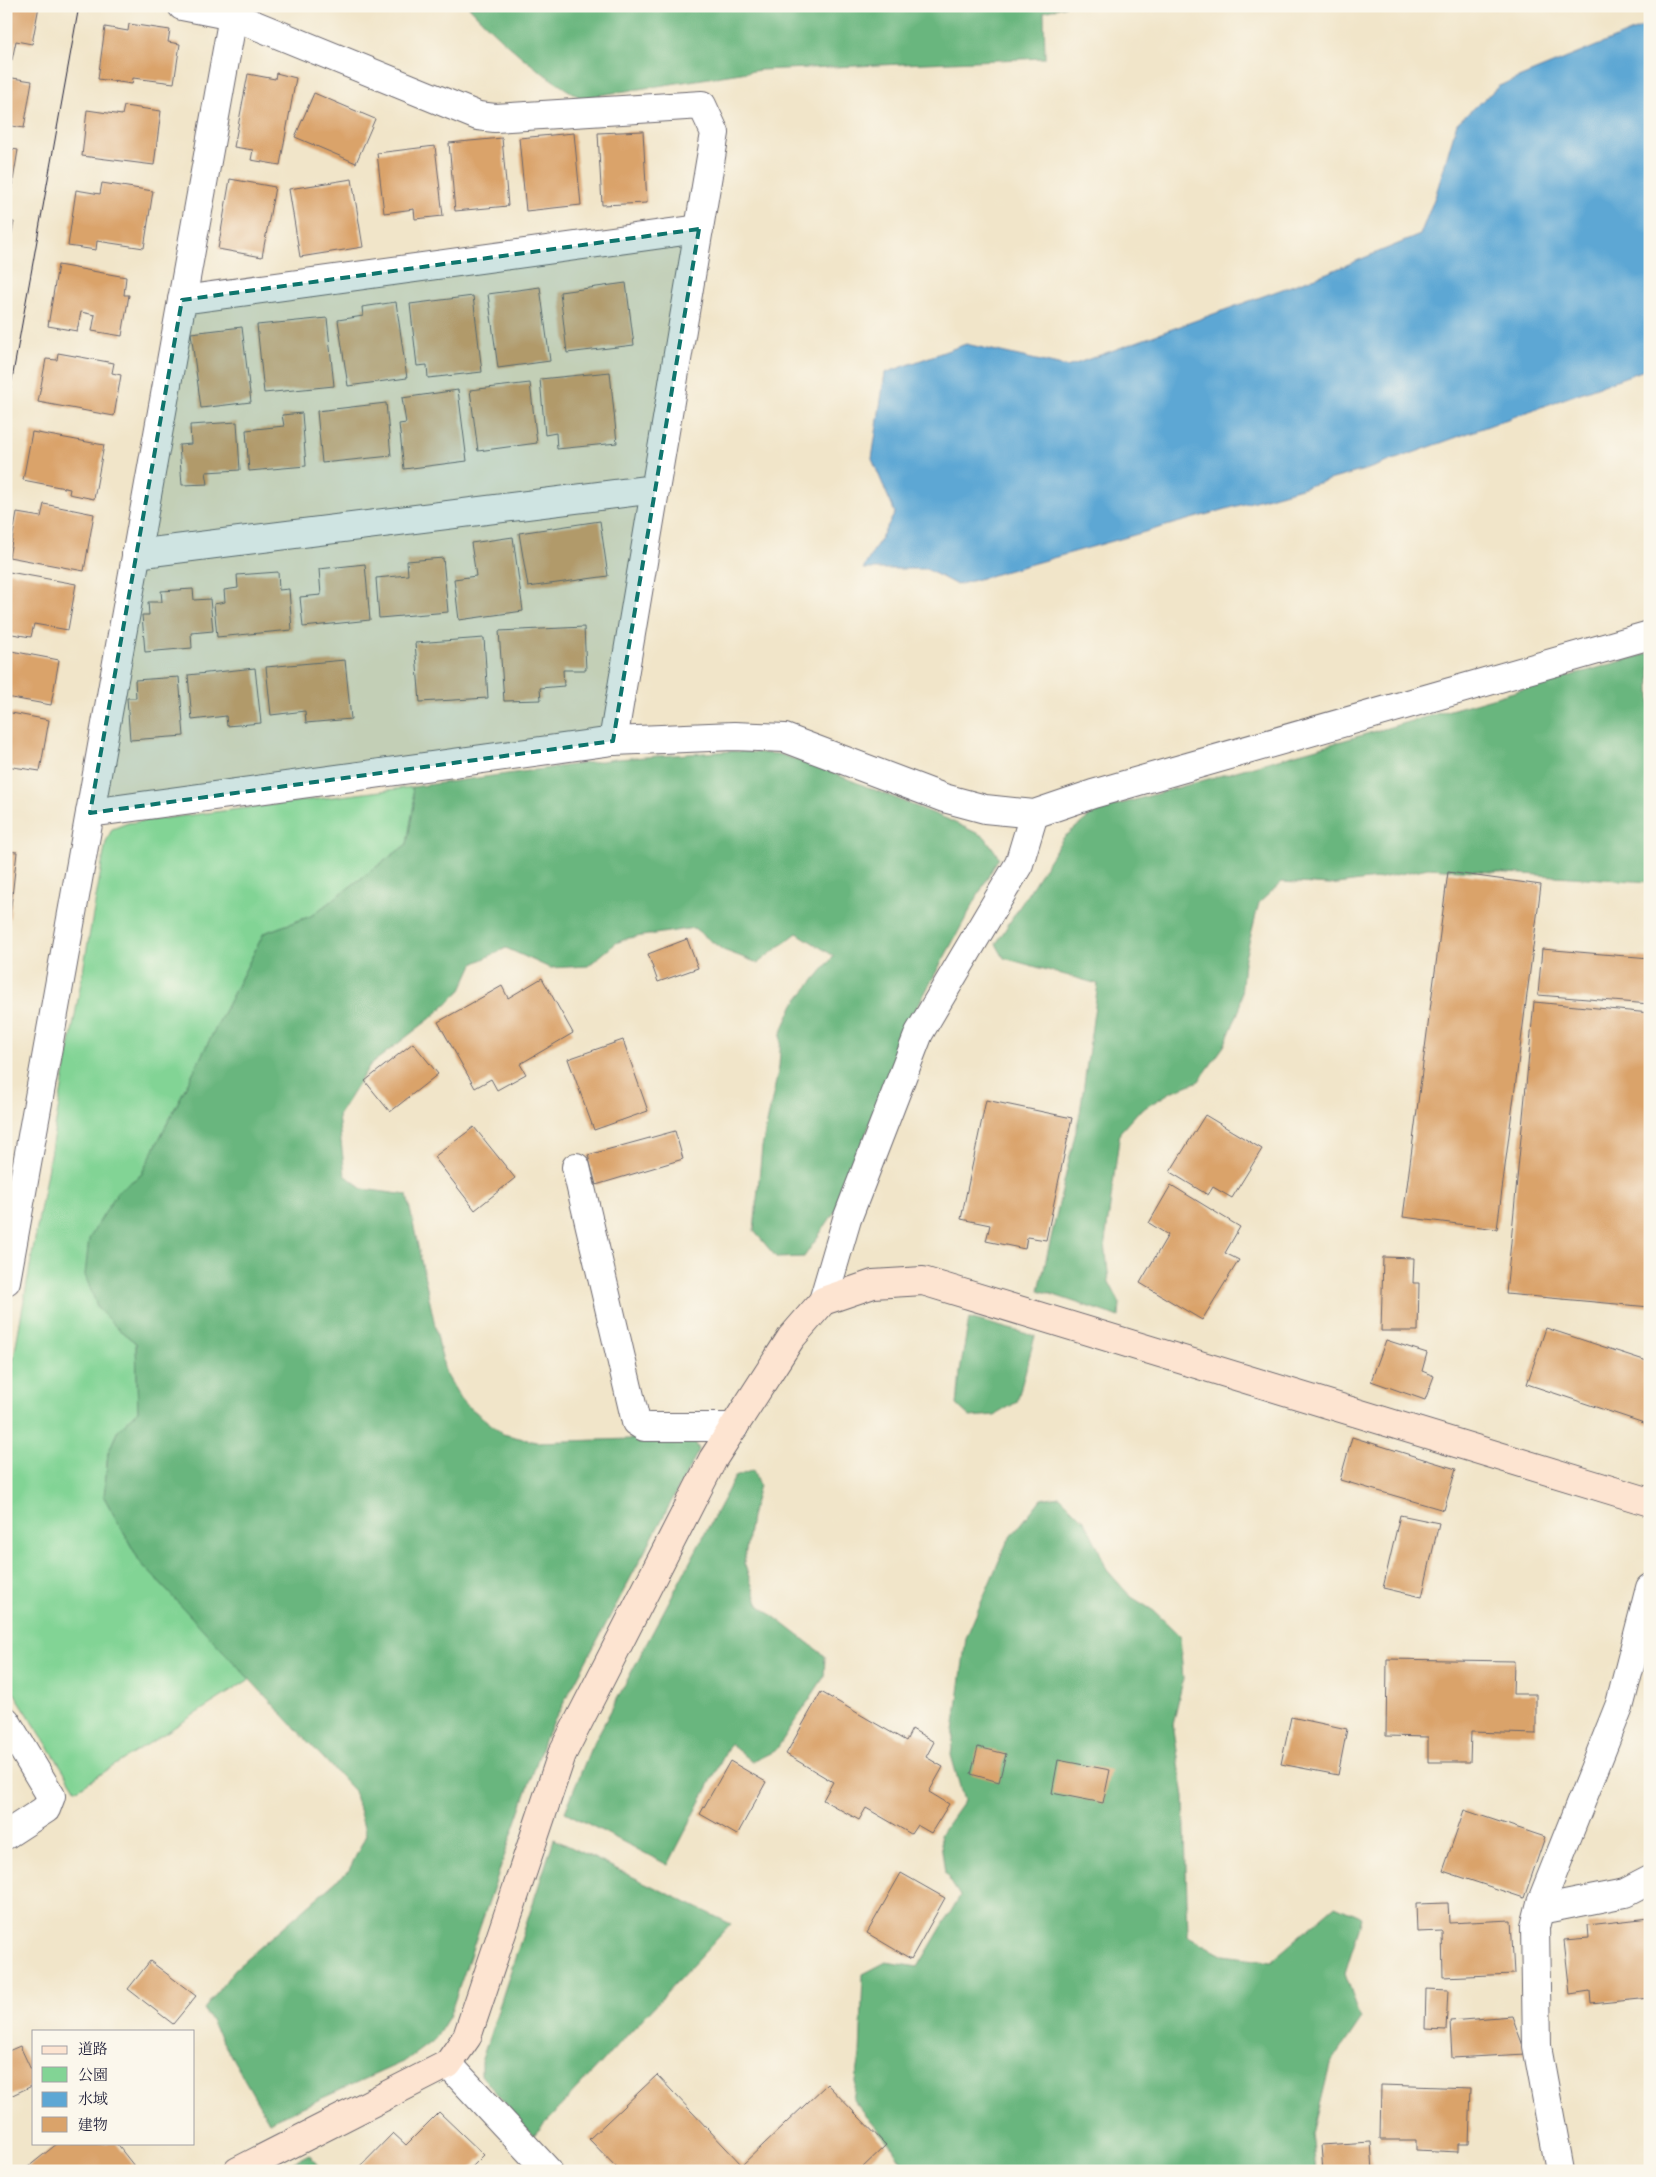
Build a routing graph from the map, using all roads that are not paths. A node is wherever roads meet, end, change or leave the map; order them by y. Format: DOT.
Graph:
graph roads {
  1 [pos="182,6"];
  2 [pos="233,11"];
  3 [pos="698,229"];
  4 [pos="182,300"];
  5 [pos="655,489"];
  6 [pos="136,554"];
  7 [pos="1650,635"];
  8 [pos="613,741"];
  9 [pos="90,813"];
  10 [pos="1034,814"];
  11 [pos="576,1167"];
  12 [pos="6,1281"];
  13 [pos="824,1300"];
  14 [pos="734,1426"];
  15 [pos="1650,1502"];
  16 [pos="1650,1588"];
  17 [pos="6,1721"];
  18 [pos="6,1835"];
  19 [pos="1650,1880"];
  20 [pos="1540,1910"];
  21 [pos="448,2064"];
  22 [pos="238,2171"];
  23 [pos="548,2171"];
  24 [pos="1560,2171"];
  1 -- 2 [label="street"];
  2 -- 3 [label="street"];
  2 -- 4 [label="street"];
  3 -- 4 [label="street"];
  3 -- 5 [label="street"];
  4 -- 6 [label="street"];
  5 -- 6 [label="street"];
  5 -- 8 [label="street"];
  6 -- 9 [label="street"];
  7 -- 10 [label="street"];
  8 -- 9 [label="street"];
  8 -- 10 [label="street"];
  9 -- 12 [label="street"];
  10 -- 13 [label="street"];
  11 -- 14 [label="street"];
  13 -- 14 [label="street"];
  13 -- 15 [label="street"];
  14 -- 21 [label="street"];
  16 -- 20 [label="street"];
  17 -- 18 [label="street"];
  19 -- 20 [label="street"];
  20 -- 24 [label="street"];
  21 -- 22 [label="street"];
  21 -- 23 [label="street"];
}
